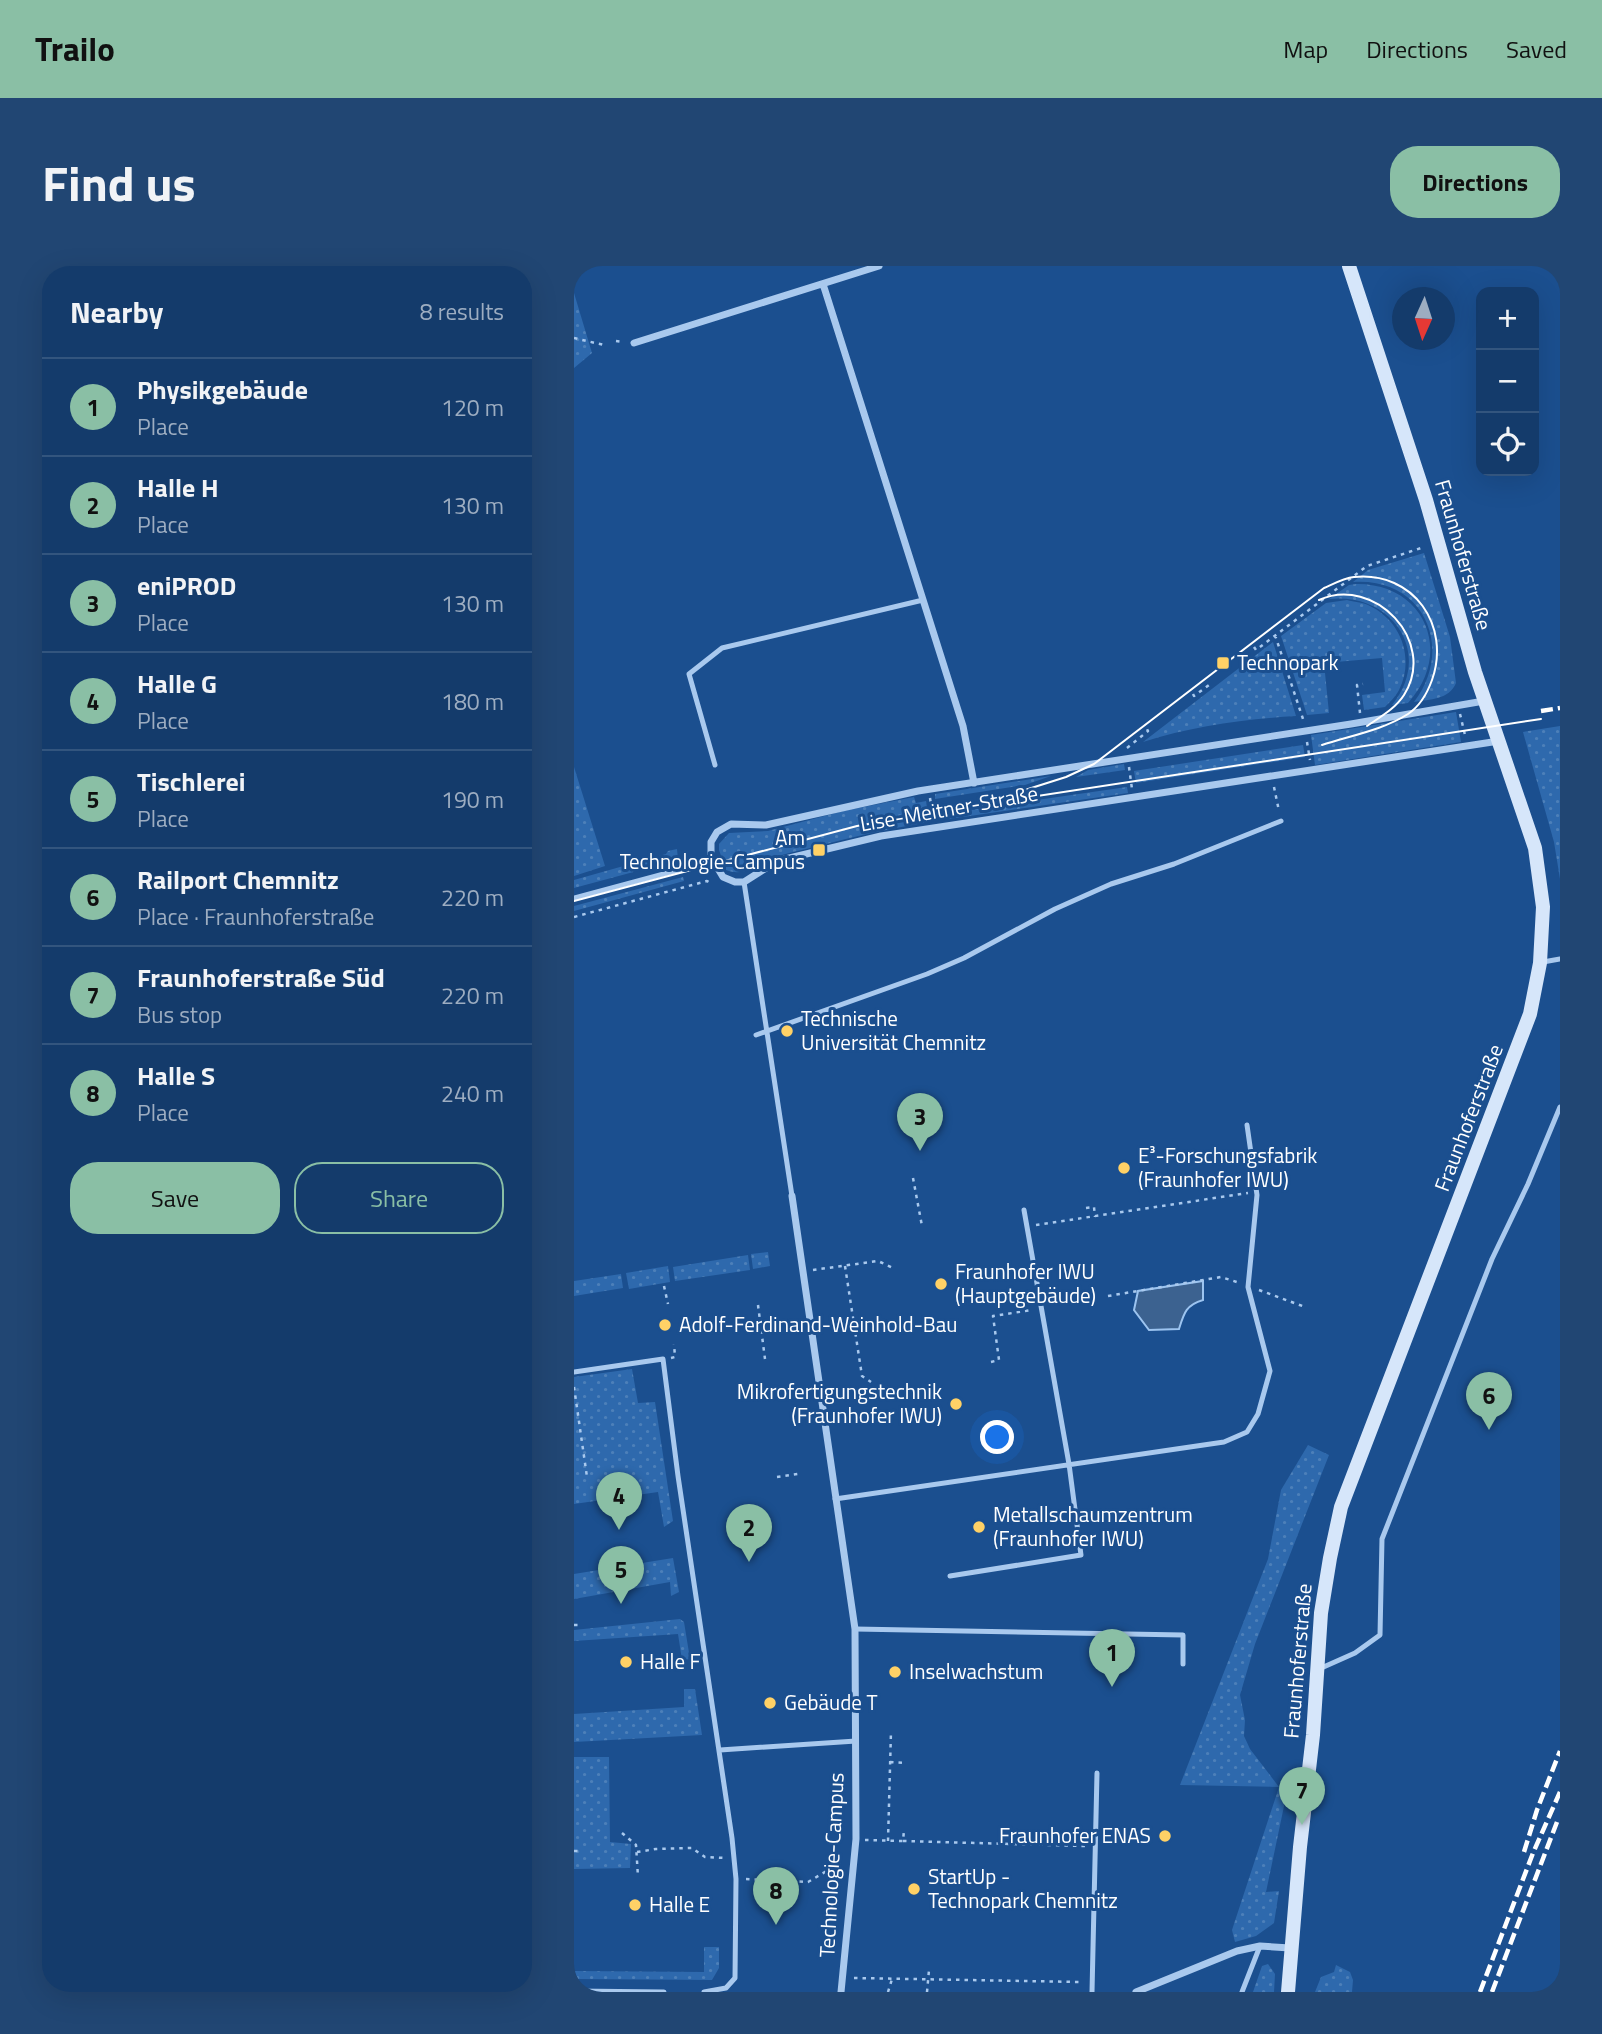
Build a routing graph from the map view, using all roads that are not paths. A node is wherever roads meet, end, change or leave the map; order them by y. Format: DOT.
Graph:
graph roads {
  1 [pos="879,266"];
  2 [pos="1349,266"];
  3 [pos="823,284"];
  4 [pos="634,343"];
  5 [pos="923,600"];
  6 [pos="1485,700"];
  7 [pos="1499,741"];
  8 [pos="715,765"];
  9 [pos="974,783"];
  10 [pos="1281,821"];
  11 [pos="712,861"];
  12 [pos="744,882"];
  13 [pos="574,898"];
  14 [pos="1560,959"];
  15 [pos="1540,963"];
  16 [pos="767,1031"];
  17 [pos="756,1035"];
  18 [pos="1560,1107"];
  19 [pos="1247,1125"];
  20 [pos="792,1196"];
  21 [pos="1024,1210"];
  22 [pos="574,1372"];
  23 [pos="1069,1464"];
  24 [pos="835,1499"];
  25 [pos="950,1576"];
  26 [pos="855,1629"];
  27 [pos="1183,1664"];
  28 [pos="1317,1670"];
  29 [pos="856,1741"];
  30 [pos="720,1751"];
  31 [pos="1097,1773"];
  32 [pos="1260,1946"];
  33 [pos="1290,1948"];
  34 [pos="574,1992"];
  35 [pos="664,1992"];
  36 [pos="704,1992"];
  37 [pos="841,1992"];
  38 [pos="1092,1992"];
  39 [pos="1136,1992"];
  40 [pos="1242,1992"];
  41 [pos="1288,1992"];
  1 -- 3 [label="street"];
  2 -- 6 [label="main road, Fraunhoferstraße"];
  3 -- 4 [label="street"];
  3 -- 5 [label="street, Lise-Meitner-Straße"];
  5 -- 8 [label="lane"];
  5 -- 9 [label="street, Lise-Meitner-Straße"];
  6 -- 7 [label="main road, Fraunhoferstraße"];
  6 -- 9 [label="street, Lise-Meitner-Straße"];
  7 -- 12 [label="street, Lise-Meitner-Straße"];
  7 -- 15 [label="main road, Fraunhoferstraße"];
  9 -- 11 [label="street, Lise-Meitner-Straße"];
  10 -- 16 [label="lane"];
  11 -- 12 [label="street"];
  11 -- 13 [label="lane"];
  12 -- 16 [label="lane"];
  14 -- 15 [label="lane"];
  15 -- 28 [label="main road, Fraunhoferstraße"];
  16 -- 17 [label="lane"];
  16 -- 20 [label="lane"];
  18 -- 28 [label="lane"];
  19 -- 23 [label="lane"];
  20 -- 24 [label="street, Technologie-Campus"];
  21 -- 23 [label="lane"];
  22 -- 30 [label="lane"];
  23 -- 24 [label="lane"];
  23 -- 25 [label="lane"];
  24 -- 26 [label="street, Technologie-Campus"];
  26 -- 27 [label="lane"];
  26 -- 29 [label="street, Technologie-Campus"];
  28 -- 33 [label="main road, Fraunhoferstraße"];
  29 -- 30 [label="lane"];
  29 -- 37 [label="street, Technologie-Campus"];
  30 -- 36 [label="lane"];
  31 -- 38 [label="lane"];
  32 -- 33 [label="street"];
  32 -- 39 [label="street"];
  32 -- 40 [label="lane"];
  33 -- 41 [label="main road, Fraunhoferstraße"];
  34 -- 35 [label="lane"];
}
